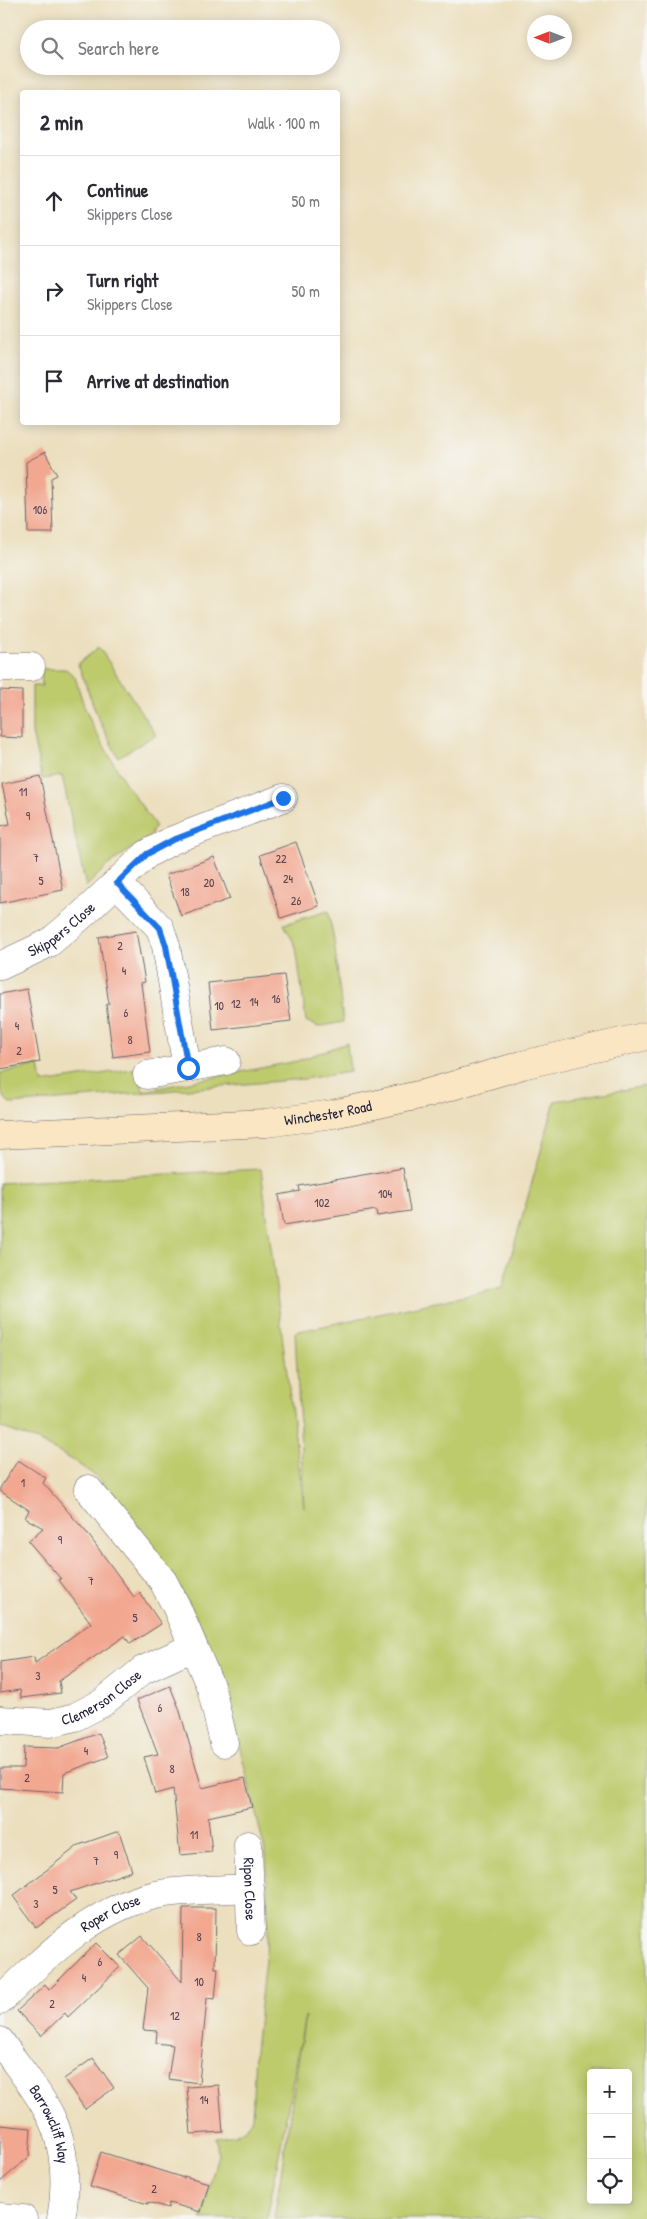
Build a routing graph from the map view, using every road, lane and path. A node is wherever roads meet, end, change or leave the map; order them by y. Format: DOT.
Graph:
graph roads {
  1 [pos="0,667"];
  2 [pos="31,667"];
  3 [pos="283,798"];
  4 [pos="117,883"];
  5 [pos="0,966"];
  6 [pos="647,1036"];
  7 [pos="226,1061"];
  8 [pos="188,1068"];
  9 [pos="147,1075"];
  10 [pos="0,1136"];
  11 [pos="88,1489"];
  12 [pos="194,1647"];
  13 [pos="0,1720"];
  14 [pos="224,1743"];
  15 [pos="248,1845"];
  16 [pos="250,1888"];
  17 [pos="251,1931"];
  18 [pos="0,2001"];
  19 [pos="0,2041"];
  20 [pos="0,2217"];
  21 [pos="23,2219"];
  22 [pos="61,2219"];
  1 -- 2 [label="street"];
  3 -- 4 [label="street, Skippers Close"];
  4 -- 5 [label="street, Skippers Close"];
  4 -- 8 [label="street"];
  6 -- 10 [label="street, Winchester Road"];
  7 -- 8 [label="street"];
  8 -- 9 [label="street"];
  11 -- 12 [label="street"];
  12 -- 13 [label="street, Clemerson Close"];
  12 -- 14 [label="street"];
  15 -- 16 [label="street, Ripon Close"];
  16 -- 17 [label="street, Ripon Close"];
  16 -- 18 [label="street, Roper Close"];
  19 -- 22 [label="street, Barrowcliff Way"];
  20 -- 21 [label="street"];
}
